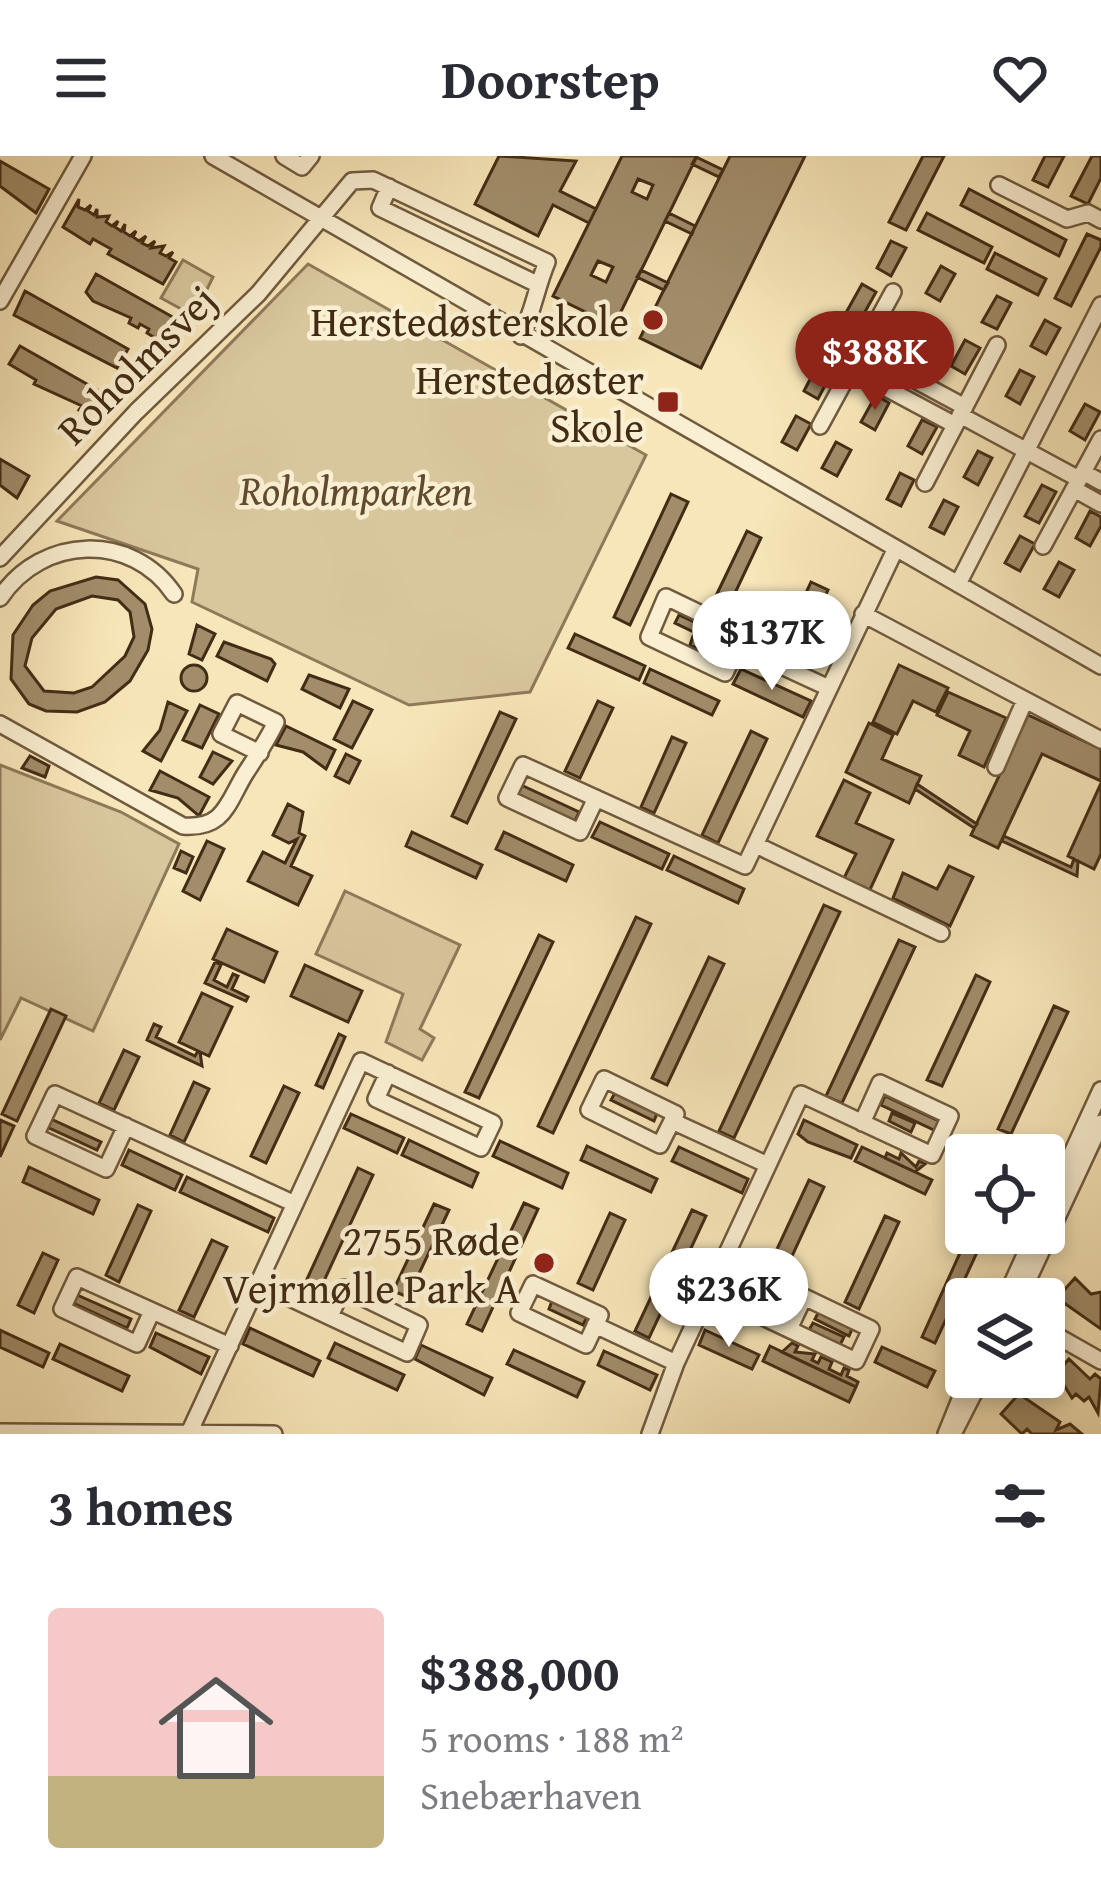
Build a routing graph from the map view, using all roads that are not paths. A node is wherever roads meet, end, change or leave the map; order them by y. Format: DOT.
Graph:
graph roads {
  1 [pos="83,156"];
  2 [pos="213,156"];
  3 [pos="284,156"];
  4 [pos="311,156"];
  5 [pos="998,185"];
  6 [pos="321,220"];
  7 [pos="1101,220"];
  8 [pos="893,292"];
  9 [pos="0,301"];
  10 [pos="1101,304"];
  11 [pos="822,330"];
  12 [pos="521,336"];
  13 [pos="997,345"];
  14 [pos="813,349"];
  15 [pos="861,351"];
  16 [pos="851,369"];
  17 [pos="960,416"];
  18 [pos="820,426"];
  19 [pos="1101,439"];
  20 [pos="1027,451"];
  21 [pos="1079,480"];
  22 [pos="1101,482"];
  23 [pos="925,483"];
  24 [pos="1101,504"];
  25 [pos="1043,546"];
  26 [pos="892,555"];
  27 [pos="0,558"];
  28 [pos="958,584"];
  29 [pos="174,594"];
  30 [pos="0,598"];
  31 [pos="863,614"];
  32 [pos="738,646"];
  33 [pos="1101,665"];
  34 [pos="829,688"];
  35 [pos="1025,700"];
  36 [pos="0,724"];
  37 [pos="1101,740"];
  38 [pos="258,757"];
  39 [pos="995,767"];
  40 [pos="596,798"];
  41 [pos="756,845"];
  42 [pos="941,933"];
  43 [pos="388,1073"];
  44 [pos="1101,1090"];
  45 [pos="672,1121"];
  46 [pos="862,1123"];
  47 [pos="1101,1123"];
  48 [pos="126,1126"];
  49 [pos="768,1165"];
  50 [pos="1065,1168"];
  51 [pos="295,1204"];
  52 [pos="1028,1278"];
  53 [pos="259,1283"];
  54 [pos="710,1292"];
  55 [pos="152,1311"];
  56 [pos="330,1316"];
  57 [pos="595,1325"];
  58 [pos="789,1329"];
  59 [pos="1065,1341"];
  60 [pos="230,1346"];
  61 [pos="1101,1361"];
  62 [pos="676,1363"];
  63 [pos="962,1398"];
  64 [pos="970,1398"];
  65 [pos="5,1433"];
  66 [pos="189,1433"];
  67 [pos="274,1434"];
  68 [pos="650,1434"];
  69 [pos="950,1434"];
  1 -- 9 [label="street"];
  2 -- 6 [label="street"];
  3 -- 4 [label="street"];
  5 -- 7 [label="street"];
  6 -- 12 [label="street"];
  6 -- 12 [label="street, Roholmsvej"];
  6 -- 27 [label="street, Roholmsvej"];
  8 -- 15 [label="street"];
  10 -- 20 [label="street"];
  11 -- 15 [label="street"];
  12 -- 26 [label="street"];
  13 -- 17 [label="street"];
  14 -- 16 [label="street"];
  15 -- 16 [label="street"];
  15 -- 17 [label="street"];
  16 -- 17 [label="street"];
  16 -- 18 [label="street"];
  17 -- 20 [label="street"];
  17 -- 23 [label="street"];
  19 -- 21 [label="street"];
  20 -- 21 [label="street"];
  20 -- 28 [label="street"];
  21 -- 22 [label="street"];
  21 -- 24 [label="street"];
  21 -- 25 [label="street"];
  26 -- 28 [label="street"];
  26 -- 31 [label="street"];
  28 -- 33 [label="street"];
  29 -- 30 [label="street"];
  31 -- 34 [label="street"];
  31 -- 35 [label="street"];
  32 -- 32 [label="street"];
  32 -- 34 [label="street"];
  34 -- 41 [label="street"];
  35 -- 37 [label="street"];
  35 -- 39 [label="street"];
  36 -- 38 [label="street"];
  40 -- 40 [label="street"];
  40 -- 41 [label="street"];
  41 -- 42 [label="street"];
  43 -- 43 [label="street"];
  43 -- 51 [label="street"];
  44 -- 50 [label="street"];
  45 -- 45 [label="street"];
  45 -- 49 [label="street"];
  46 -- 46 [label="street"];
  46 -- 49 [label="street"];
  47 -- 52 [label="street"];
  48 -- 48 [label="street"];
  48 -- 51 [label="street"];
  49 -- 54 [label="street"];
  51 -- 53 [label="street"];
  53 -- 56 [label="street"];
  53 -- 60 [label="street"];
  54 -- 58 [label="street"];
  54 -- 62 [label="street"];
  55 -- 55 [label="street"];
  55 -- 60 [label="street"];
  56 -- 56 [label="street"];
  57 -- 57 [label="street"];
  57 -- 62 [label="street"];
  58 -- 58 [label="street"];
  59 -- 61 [label="street"];
  60 -- 66 [label="street"];
  62 -- 68 [label="street"];
  63 -- 69 [label="street"];
  64 -- 69 [label="street"];
  65 -- 66 [label="street"];
  66 -- 67 [label="street"];
}
